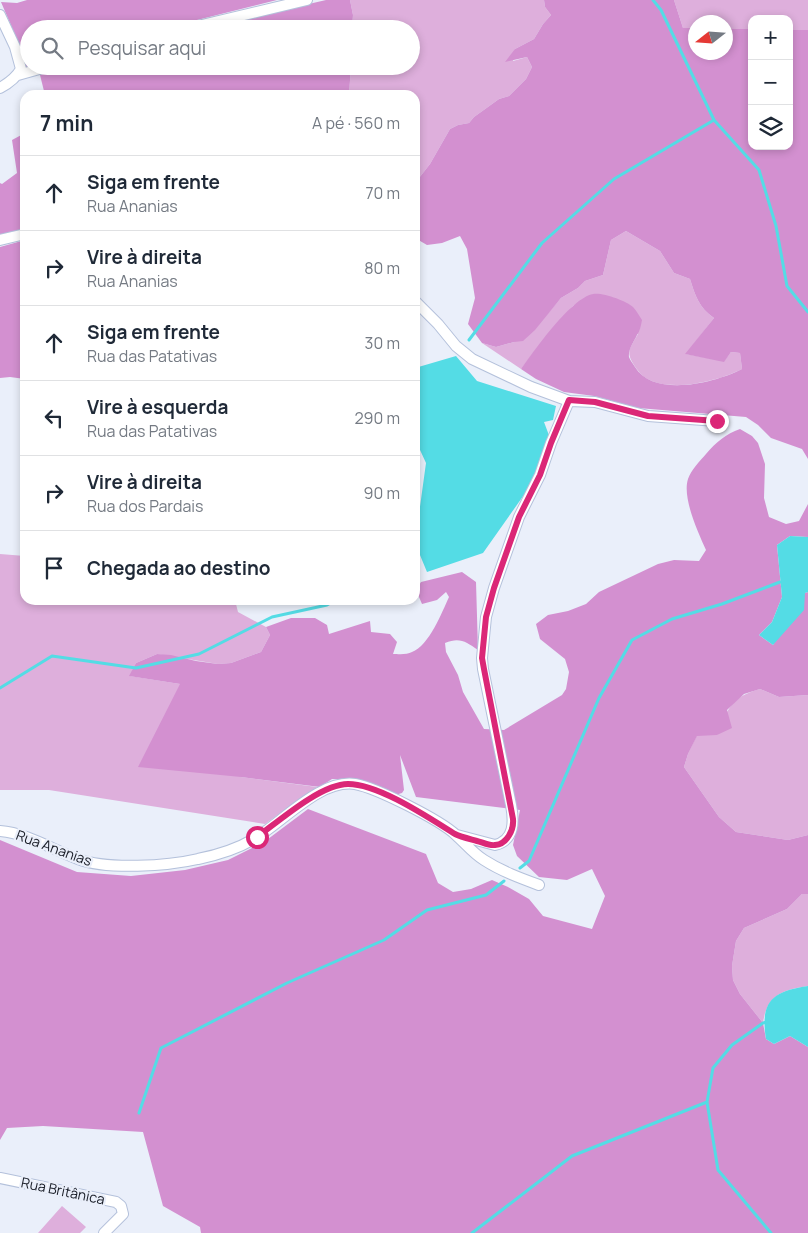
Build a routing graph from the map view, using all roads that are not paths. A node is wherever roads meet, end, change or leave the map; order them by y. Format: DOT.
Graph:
graph roads {
  1 [pos="307,0"];
  2 [pos="0,15"];
  3 [pos="223,20"];
  4 [pos="20,61"];
  5 [pos="20,71"];
  6 [pos="18,75"];
  7 [pos="0,88"];
  8 [pos="20,235"];
  9 [pos="0,240"];
  10 [pos="420,306"];
  11 [pos="569,400"];
  12 [pos="717,421"];
  13 [pos="0,831"];
  14 [pos="456,835"];
  15 [pos="539,885"];
  16 [pos="0,1178"];
  17 [pos="104,1233"];
  1 -- 3 [label="street"];
  2 -- 4 [label="street"];
  5 -- 6 [label="street"];
  6 -- 7 [label="street"];
  8 -- 9 [label="street"];
  10 -- 11 [label="street"];
  11 -- 12 [label="street"];
  11 -- 14 [label="street"];
  13 -- 14 [label="street, Rua Ananias"];
  14 -- 15 [label="street, Rua Ananias"];
  16 -- 17 [label="street, Rua Britânica"];
}
